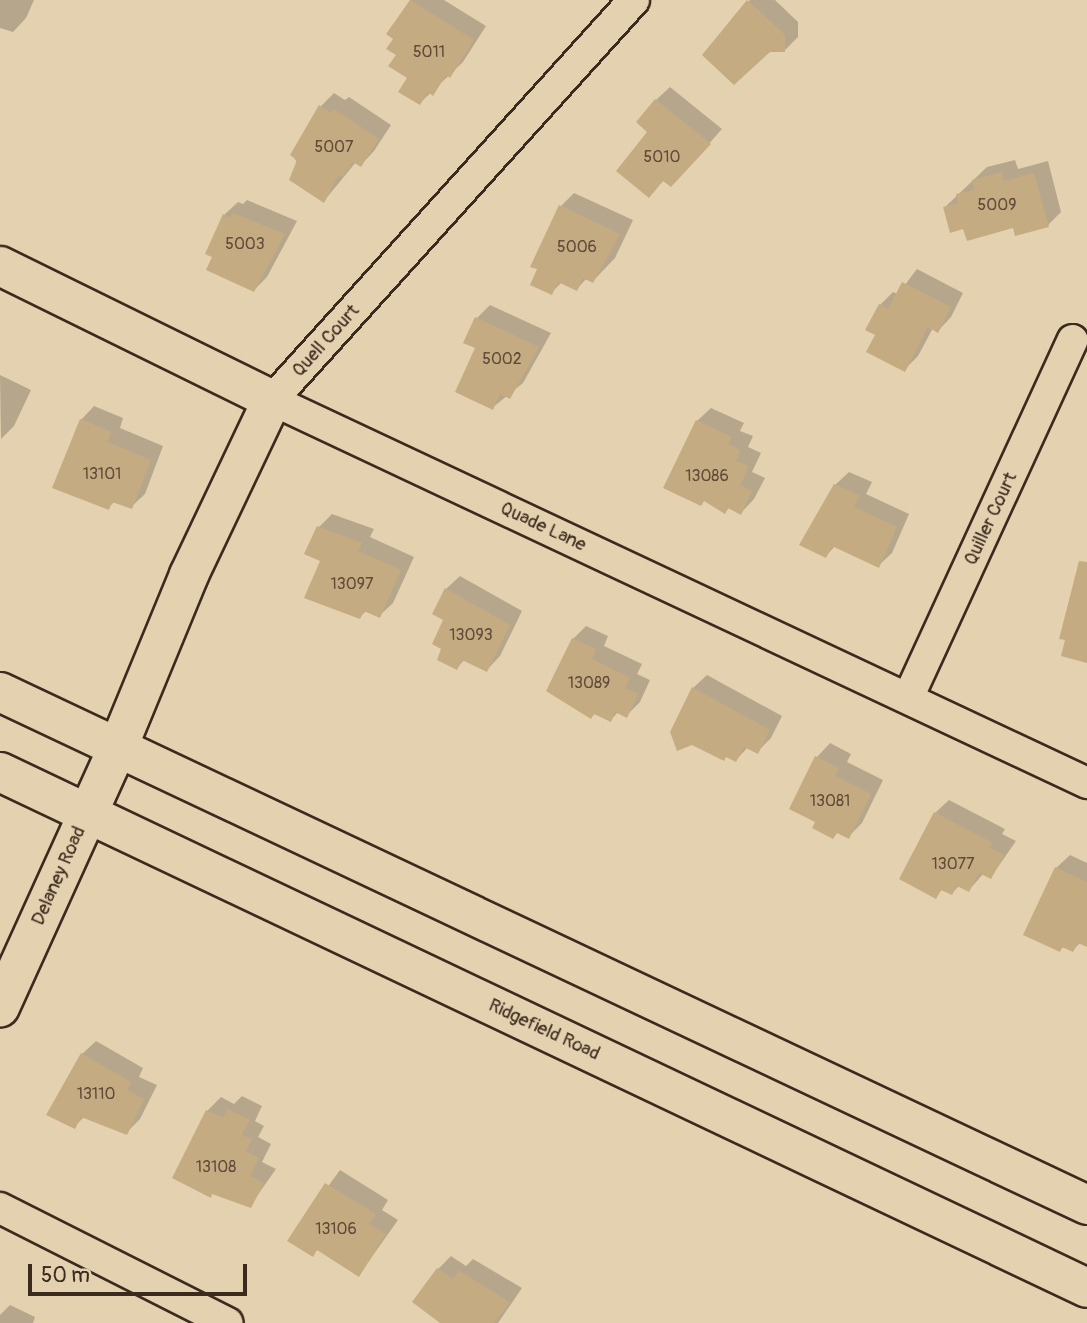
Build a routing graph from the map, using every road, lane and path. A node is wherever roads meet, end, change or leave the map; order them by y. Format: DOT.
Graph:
graph roads {
  1 [pos="635,0"];
  2 [pos="0,266"];
  3 [pos="1073,340"];
  4 [pos="272,400"];
  5 [pos="0,692"];
  6 [pos="908,698"];
  7 [pos="118,747"];
  8 [pos="0,772"];
  9 [pos="1087,783"];
  10 [pos="87,813"];
  11 [pos="0,1007"];
  12 [pos="1087,1205"];
  13 [pos="0,1208"];
  14 [pos="1087,1288"];
  15 [pos="228,1323"];
  1 -- 4 [label="street, Quell Court"];
  2 -- 4 [label="main road, Quade Lane"];
  3 -- 6 [label="street, Quiller Court"];
  4 -- 6 [label="street, Quade Lane"];
  4 -- 7 [label="main road, Quell Court"];
  5 -- 7 [label="main road"];
  6 -- 9 [label="street, Quade Lane"];
  7 -- 10 [label="main road, Delaney Road"];
  7 -- 12 [label="main road"];
  8 -- 10 [label="main road, Ridgefield Road"];
  10 -- 11 [label="main road, Delaney Road"];
  10 -- 14 [label="main road, Ridgefield Road"];
  13 -- 15 [label="street"];
}
